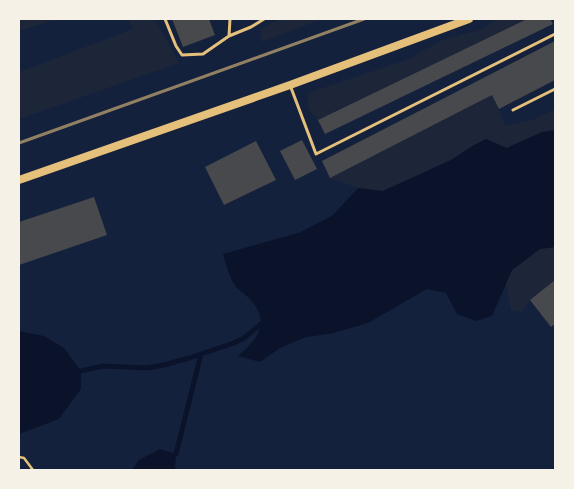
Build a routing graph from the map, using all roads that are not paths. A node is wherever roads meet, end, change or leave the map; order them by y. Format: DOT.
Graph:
graph roads {
  1 [pos="165,19"];
  2 [pos="230,19"];
  3 [pos="264,19"];
  4 [pos="469,19"];
  5 [pos="555,34"];
  6 [pos="229,36"];
  7 [pos="290,86"];
  8 [pos="555,89"];
  9 [pos="513,110"];
  10 [pos="19,180"];
  1 -- 6 [label="lane"];
  2 -- 6 [label="lane"];
  3 -- 6 [label="lane"];
  4 -- 7 [label="main road"];
  5 -- 7 [label="lane"];
  7 -- 10 [label="main road"];
  8 -- 9 [label="lane"];
}
